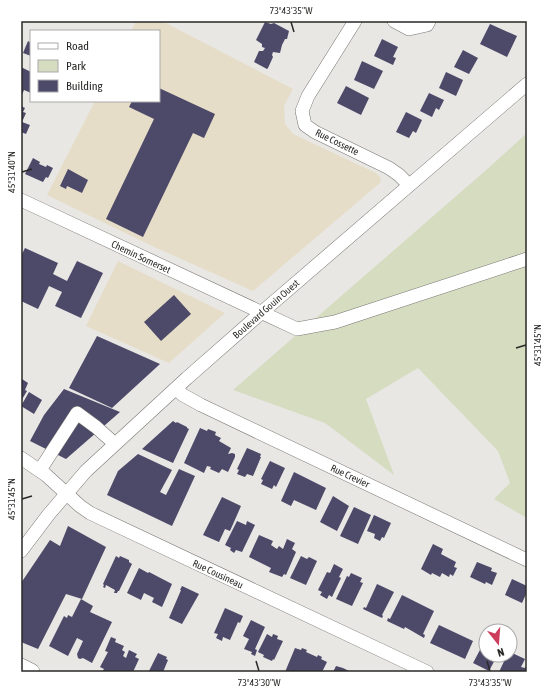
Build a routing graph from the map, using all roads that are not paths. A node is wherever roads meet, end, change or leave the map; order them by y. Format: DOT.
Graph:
graph roads {
  1 [pos="355,21"];
  2 [pos="394,21"];
  3 [pos="429,21"];
  4 [pos="527,84"];
  5 [pos="409,185"];
  6 [pos="21,200"];
  7 [pos="527,259"];
  8 [pos="261,313"];
  9 [pos="176,388"];
  10 [pos="115,444"];
  11 [pos="21,458"];
  12 [pos="40,470"];
  13 [pos="67,493"];
  14 [pos="21,551"];
  15 [pos="527,560"];
  16 [pos="21,667"];
  17 [pos="31,672"];
  18 [pos="427,672"];
  1 -- 5 [label="street, Rue Cossette"];
  2 -- 3 [label="street"];
  4 -- 5 [label="street, Boulevard Gouin Ouest"];
  5 -- 8 [label="street, Boulevard Gouin Ouest"];
  6 -- 8 [label="street, Chemin Somerset"];
  7 -- 8 [label="street, Chemin Somerset"];
  8 -- 9 [label="street, Boulevard Gouin Ouest"];
  9 -- 10 [label="street, Boulevard Gouin Ouest"];
  9 -- 15 [label="street, Rue Crevier"];
  10 -- 12 [label="street"];
  10 -- 13 [label="street, Boulevard Gouin Ouest"];
  11 -- 12 [label="street, Rue Cousineau"];
  12 -- 13 [label="street, Rue Cousineau"];
  13 -- 14 [label="street, Boulevard Gouin Ouest"];
  13 -- 18 [label="street, Rue Cousineau"];
  16 -- 17 [label="main road"];
}
